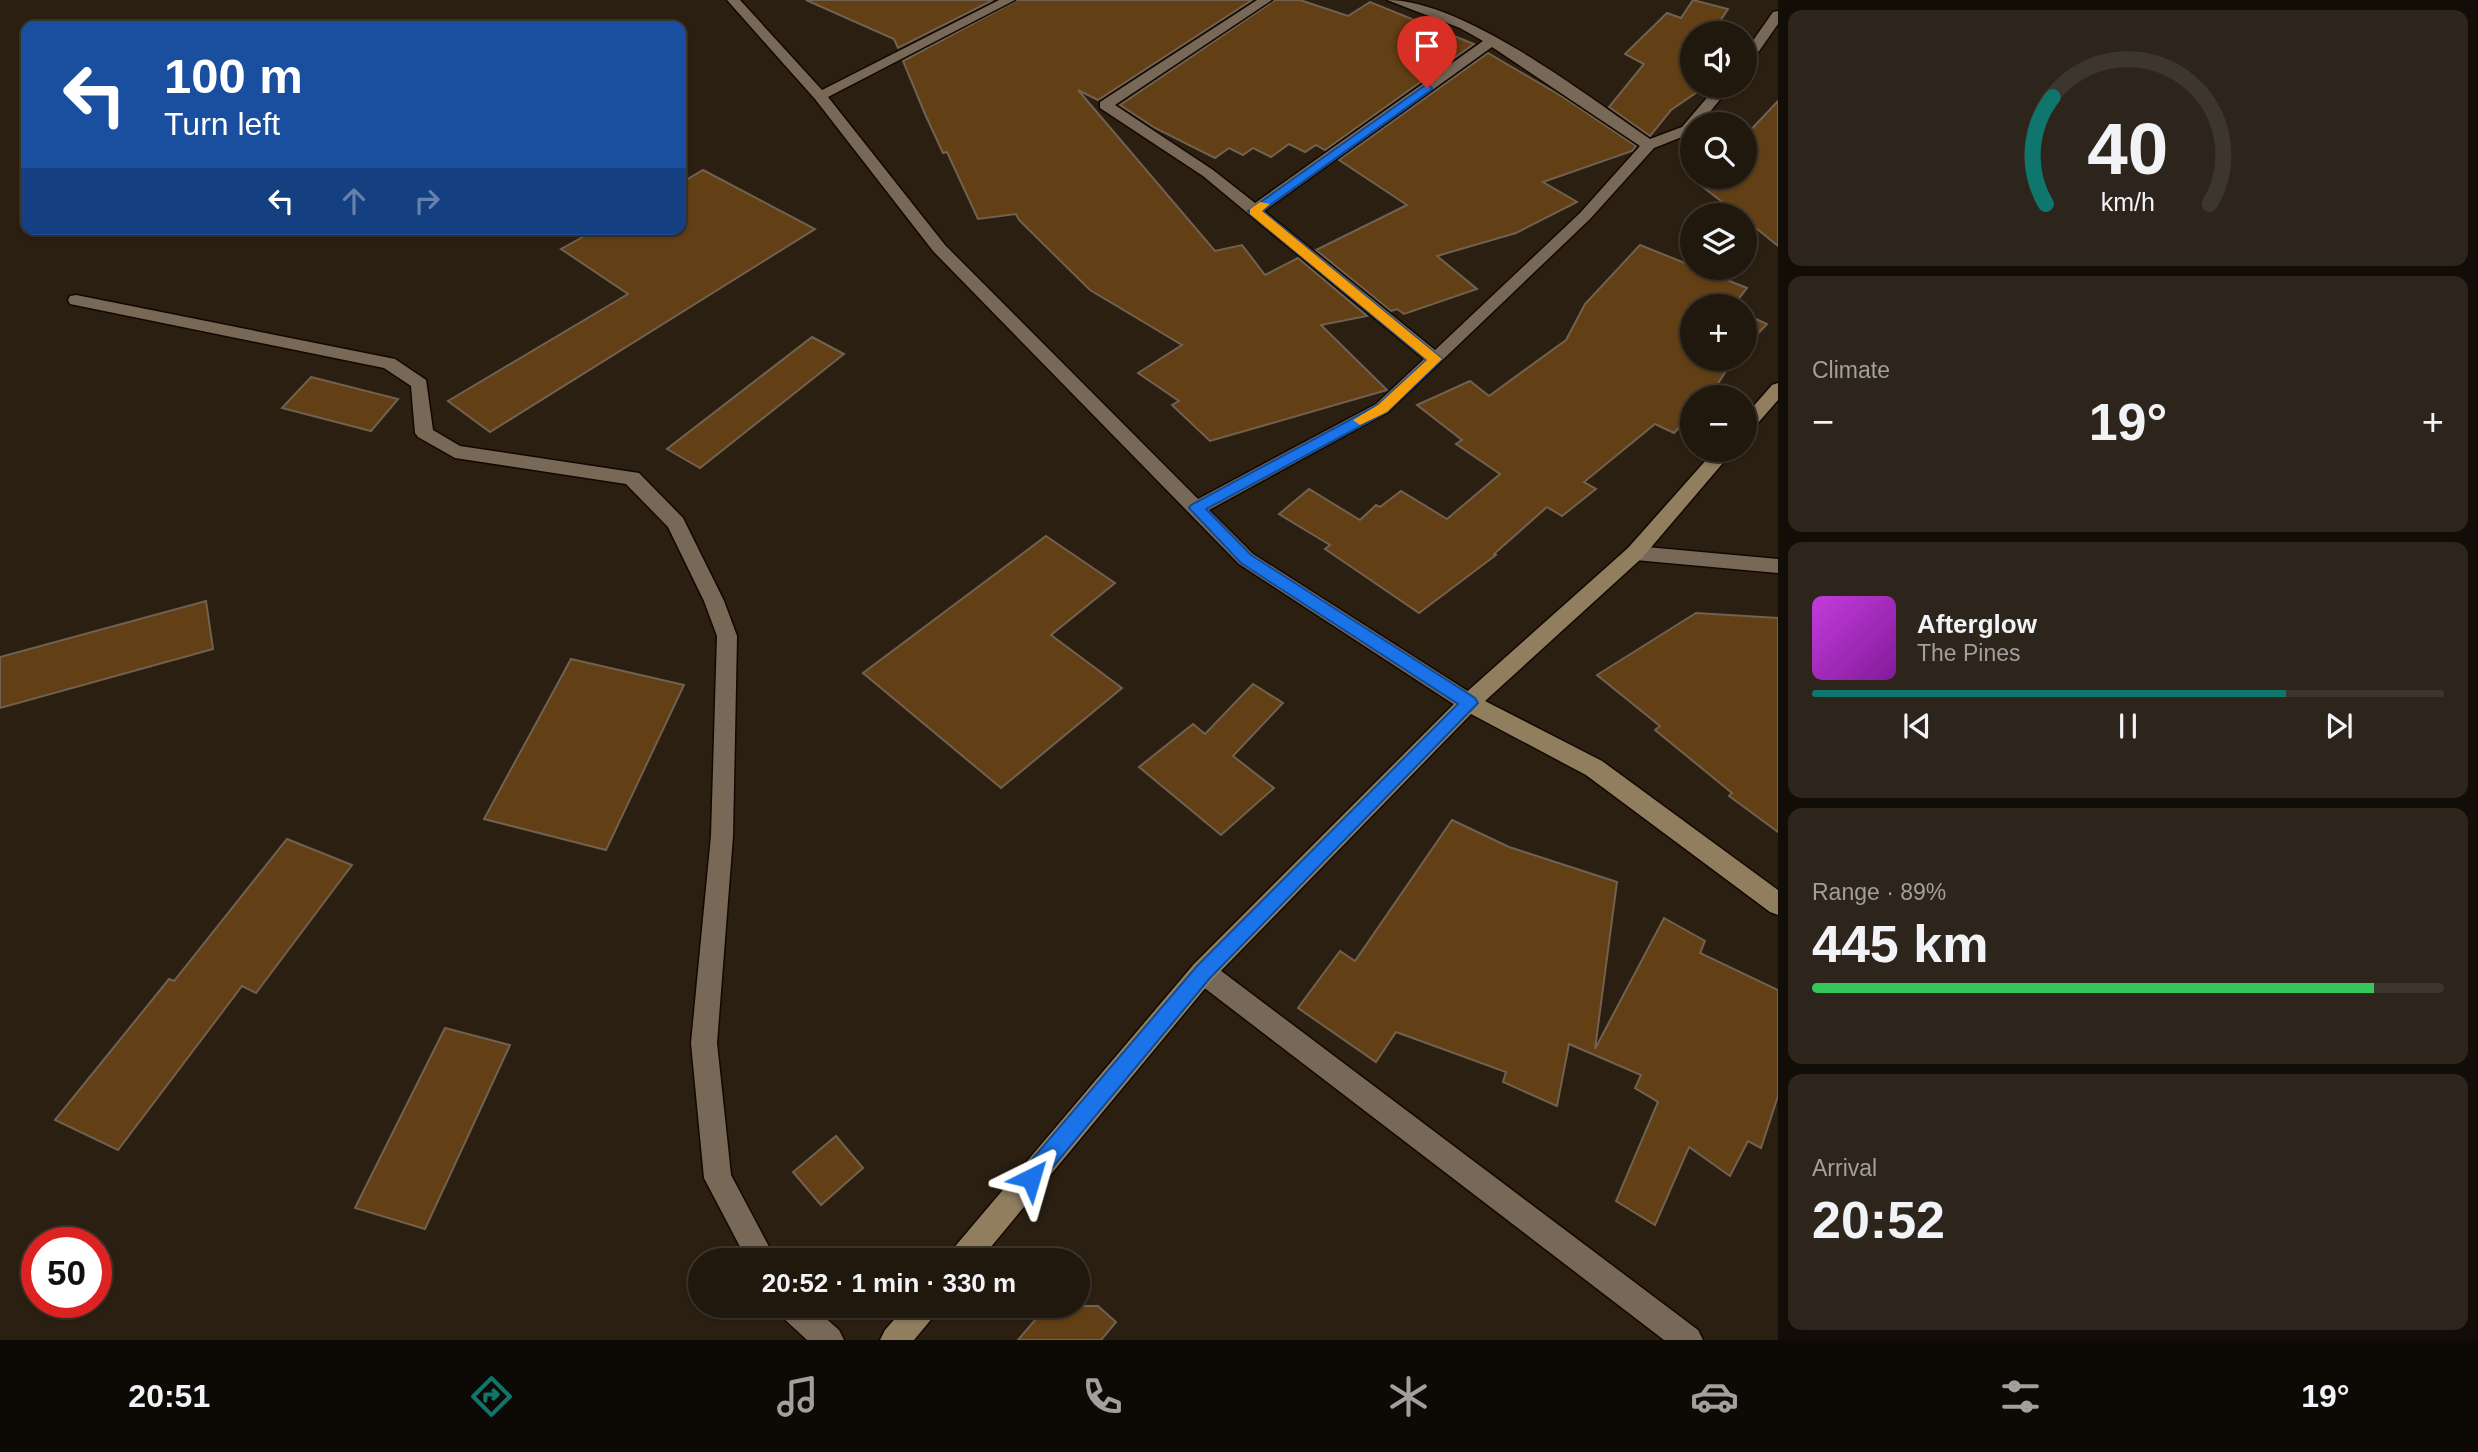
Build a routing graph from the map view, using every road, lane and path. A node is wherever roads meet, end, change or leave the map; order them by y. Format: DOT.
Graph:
graph roads {
  1 [pos="733,0"];
  2 [pos="1266,0"];
  3 [pos="1393,0"];
  4 [pos="1000,2"];
  5 [pos="1778,15"];
  6 [pos="1492,41"];
  7 [pos="1757,44"];
  8 [pos="820,96"];
  9 [pos="1714,98"];
  10 [pos="1649,145"];
  11 [pos="1254,211"];
  12 [pos="76,300"];
  13 [pos="1435,359"];
  14 [pos="1778,389"];
  15 [pos="1757,413"];
  16 [pos="1715,462"];
  17 [pos="1196,508"];
  18 [pos="1635,553"];
  19 [pos="1778,566"];
  20 [pos="1469,703"];
  21 [pos="1778,904"];
  22 [pos="1203,972"];
  23 [pos="756,1248"];
  24 [pos="972,1248"];
  25 [pos="805,1318"];
  26 [pos="914,1318"];
  27 [pos="829,1340"];
  28 [pos="895,1340"];
  29 [pos="1688,1340"];
  1 -- 8 [label="street"];
  2 -- 11 [label="street"];
  3 -- 6 [label="street"];
  4 -- 8 [label="street"];
  5 -- 7 [label="street"];
  6 -- 10 [label="street"];
  6 -- 11 [label="street"];
  8 -- 17 [label="street"];
  9 -- 10 [label="street"];
  10 -- 13 [label="street"];
  11 -- 13 [label="street"];
  12 -- 23 [label="street"];
  13 -- 17 [label="street"];
  14 -- 15 [label="main road"];
  16 -- 18 [label="main road"];
  17 -- 20 [label="street"];
  18 -- 19 [label="street"];
  18 -- 20 [label="main road"];
  20 -- 21 [label="main road"];
  20 -- 22 [label="main road"];
  22 -- 24 [label="main road"];
  22 -- 29 [label="street"];
  25 -- 27 [label="street"];
  26 -- 28 [label="main road"];
}
